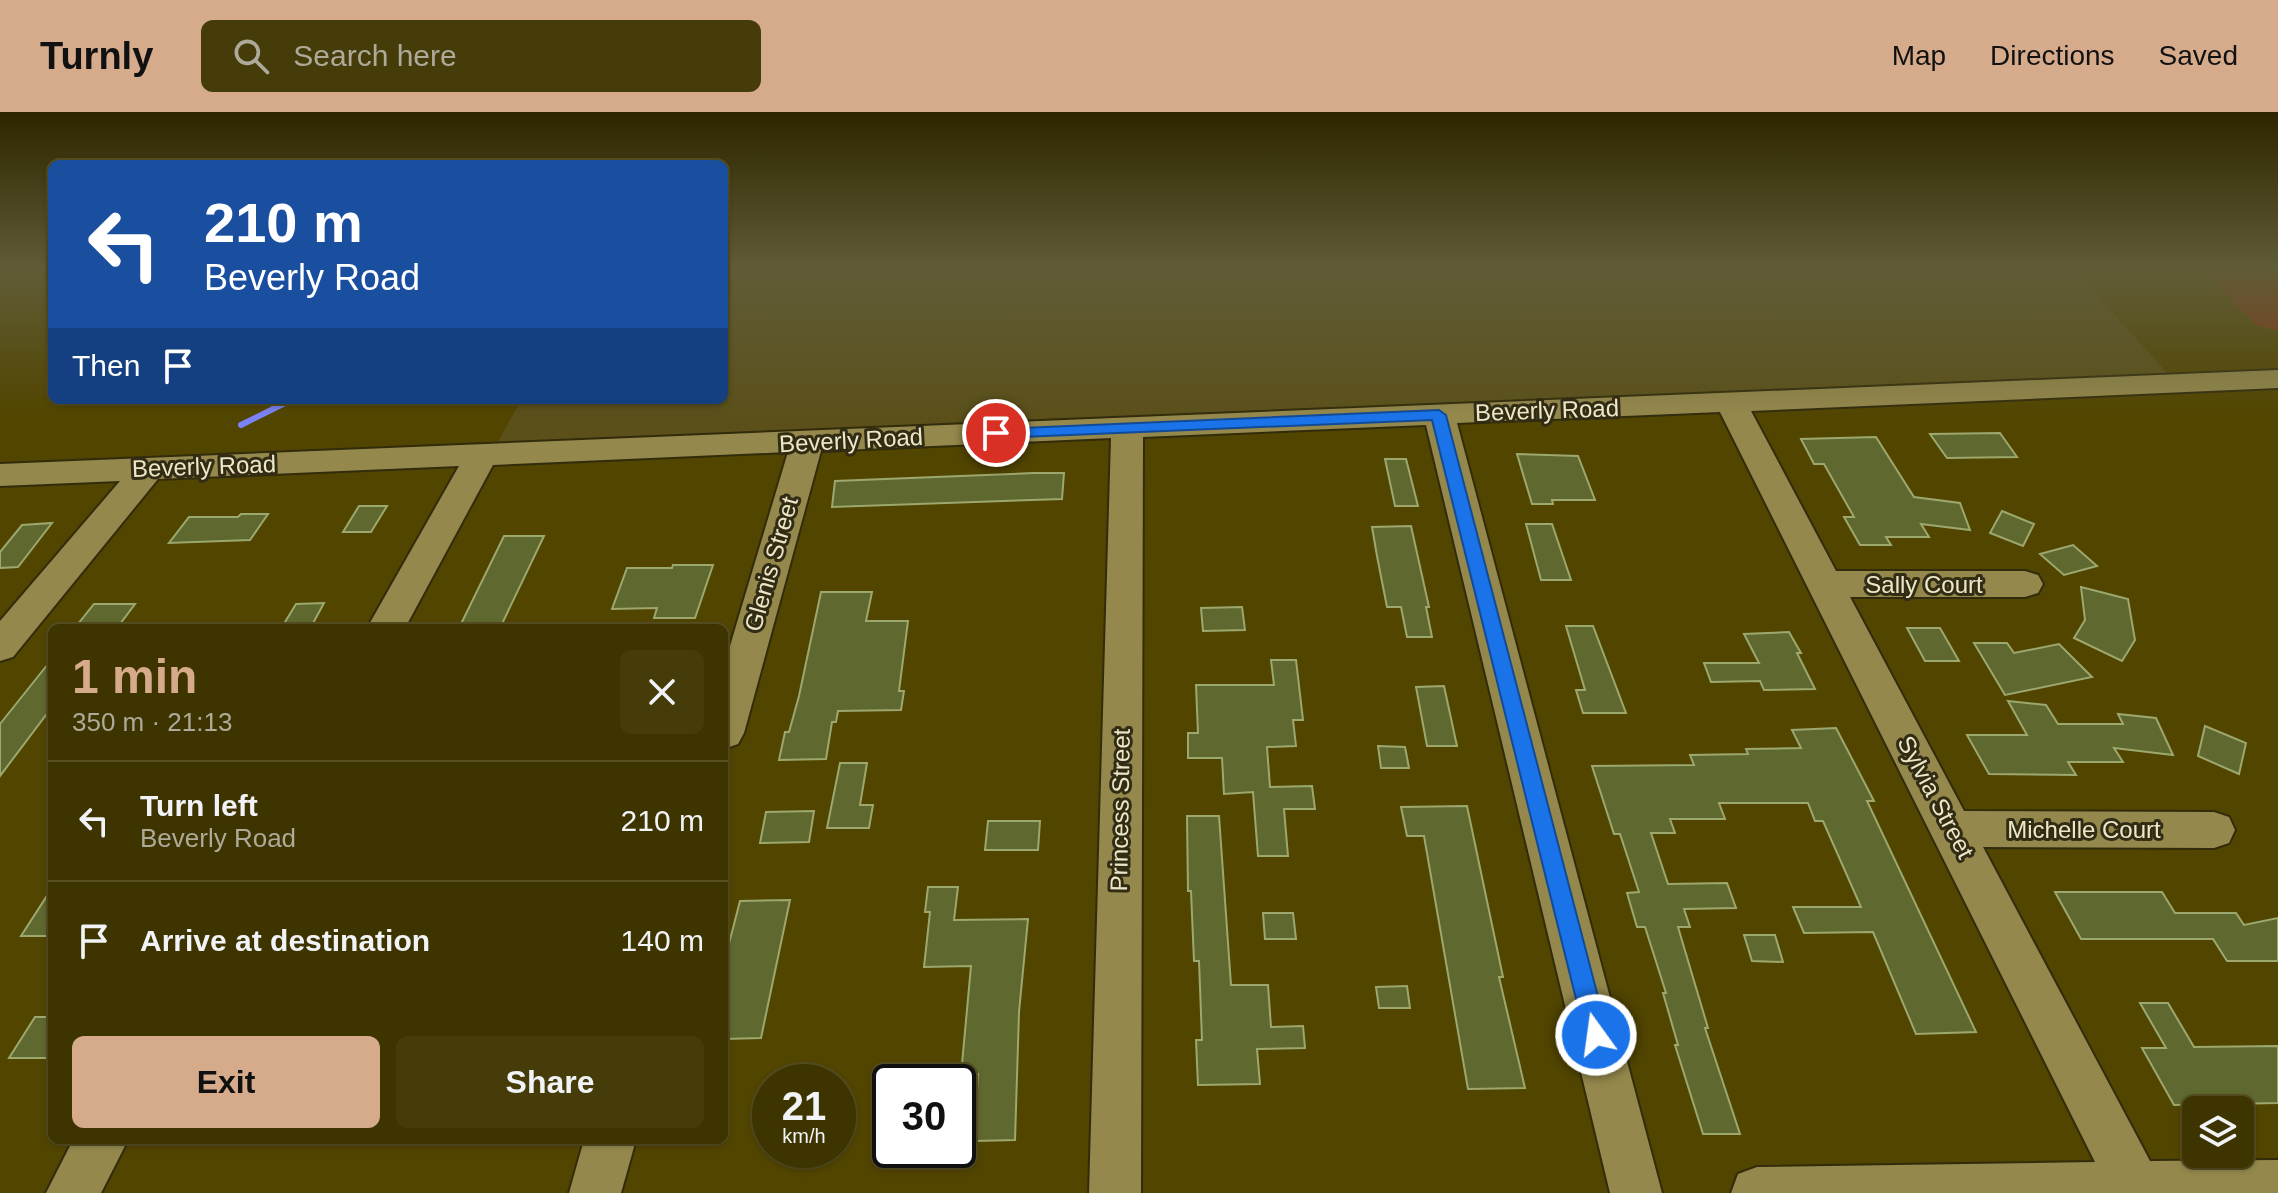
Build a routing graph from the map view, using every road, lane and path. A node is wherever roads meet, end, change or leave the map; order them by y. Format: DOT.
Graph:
graph roads {
  1 [pos="2278,379"];
  2 [pos="1731,402"];
  3 [pos="1439,415"];
  4 [pos="1127,427"];
  5 [pos="807,442"];
  6 [pos="482,454"];
  7 [pos="148,469"];
  8 [pos="0,475"];
  9 [pos="1822,584"];
  10 [pos="2025,584"];
  11 [pos="388,624"];
  12 [pos="0,647"];
  13 [pos="728,719"];
  14 [pos="1953,829"];
  15 [pos="2214,830"];
  16 [pos="100,1144"];
  17 [pos="609,1144"];
  18 [pos="2278,1186"];
  19 [pos="2137,1191"];
  20 [pos="72,1193"];
  21 [pos="595,1193"];
  22 [pos="1115,1193"];
  23 [pos="1636,1193"];
  24 [pos="1757,1193"];
  1 -- 2 [label="street, Beverly Road"];
  2 -- 3 [label="street, Beverly Road"];
  2 -- 9 [label="street, Sylvia Street"];
  3 -- 4 [label="street, Beverly Road"];
  3 -- 23 [label="street"];
  4 -- 5 [label="street, Beverly Road"];
  4 -- 22 [label="street, Princess Street"];
  5 -- 6 [label="street, Beverly Road"];
  5 -- 13 [label="street, Glenis Street"];
  6 -- 7 [label="street, Beverly Road"];
  6 -- 11 [label="street"];
  7 -- 8 [label="street, Beverly Road"];
  7 -- 12 [label="street"];
  9 -- 10 [label="street, Sally Court"];
  9 -- 14 [label="street, Sylvia Street"];
  14 -- 15 [label="street, Michelle Court"];
  14 -- 19 [label="street, Sylvia Street"];
  16 -- 20 [label="street"];
  17 -- 21 [label="street"];
  18 -- 19 [label="street"];
  19 -- 24 [label="street"];
}
